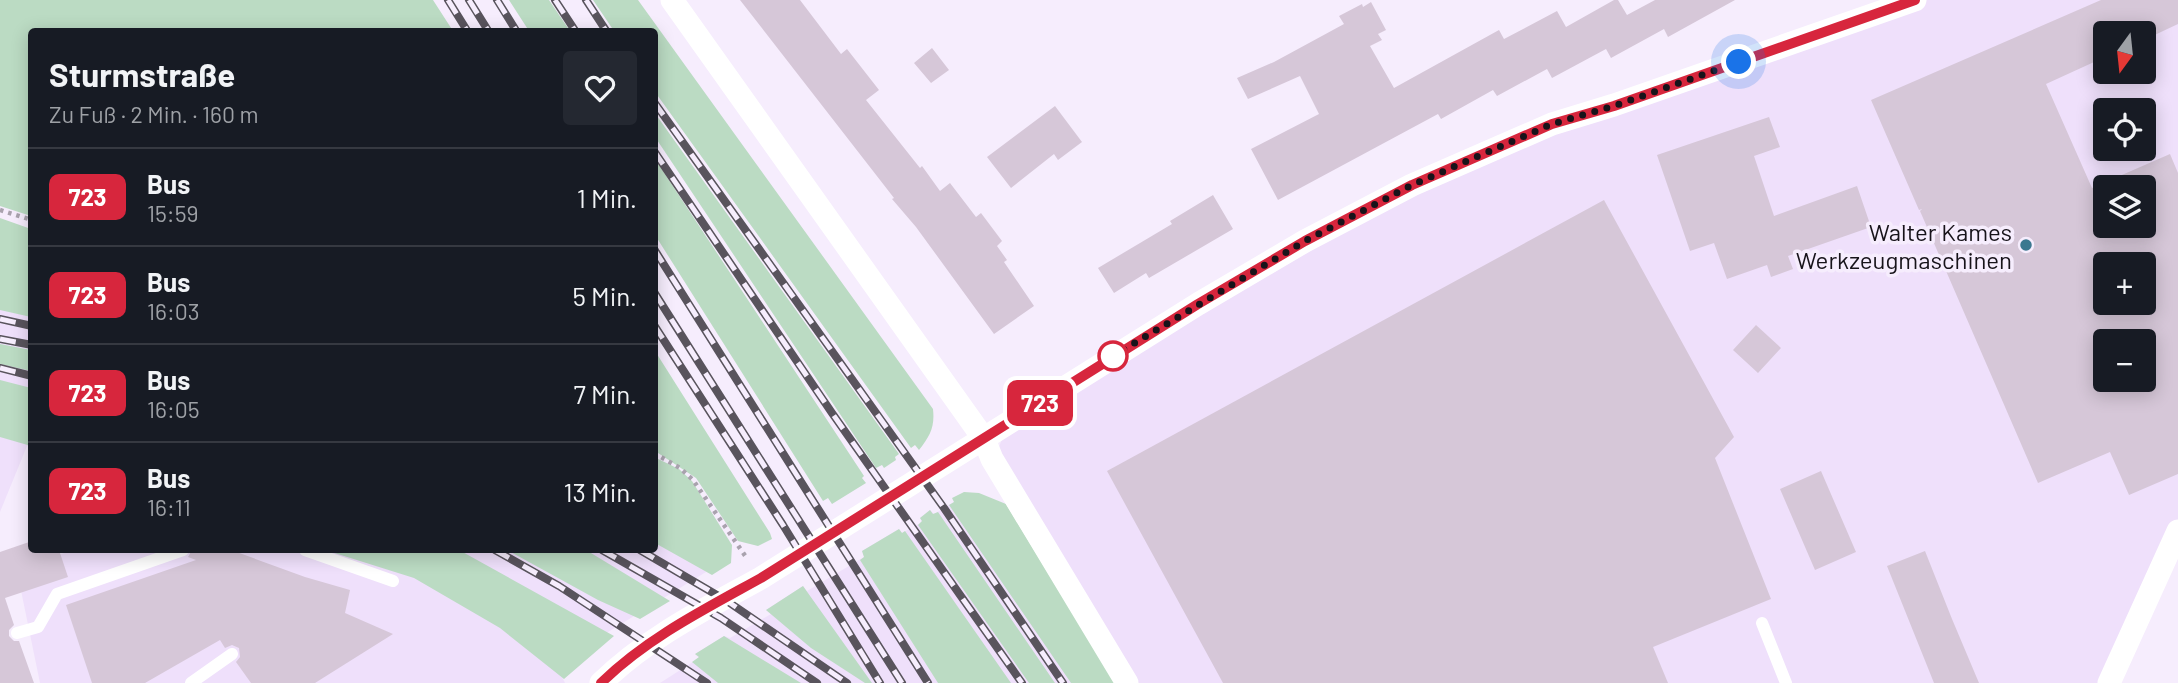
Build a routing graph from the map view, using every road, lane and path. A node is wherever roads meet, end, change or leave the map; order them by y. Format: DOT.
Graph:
graph roads {
  1 [pos="672,0"];
  2 [pos="1915,0"];
  3 [pos="0,210"];
  4 [pos="28,219"];
  5 [pos="984,439"];
  6 [pos="658,455"];
  7 [pos="2178,531"];
  8 [pos="174,553"];
  9 [pos="314,553"];
  10 [pos="761,578"];
  11 [pos="393,581"];
  12 [pos="1762,623"];
  13 [pos="17,634"];
  14 [pos="232,654"];
  15 [pos="191,683"];
  16 [pos="601,683"];
  17 [pos="1127,683"];
  18 [pos="1786,683"];
  19 [pos="2109,683"];
  1 -- 5 [label="street"];
  2 -- 5 [label="street"];
  3 -- 4 [label="path"];
  5 -- 10 [label="street"];
  5 -- 17 [label="street"];
  6 -- 10 [label="path"];
  7 -- 19 [label="street"];
  8 -- 13 [label="lane"];
  9 -- 11 [label="lane"];
  10 -- 16 [label="street"];
  12 -- 18 [label="lane"];
  14 -- 15 [label="lane"];
}
